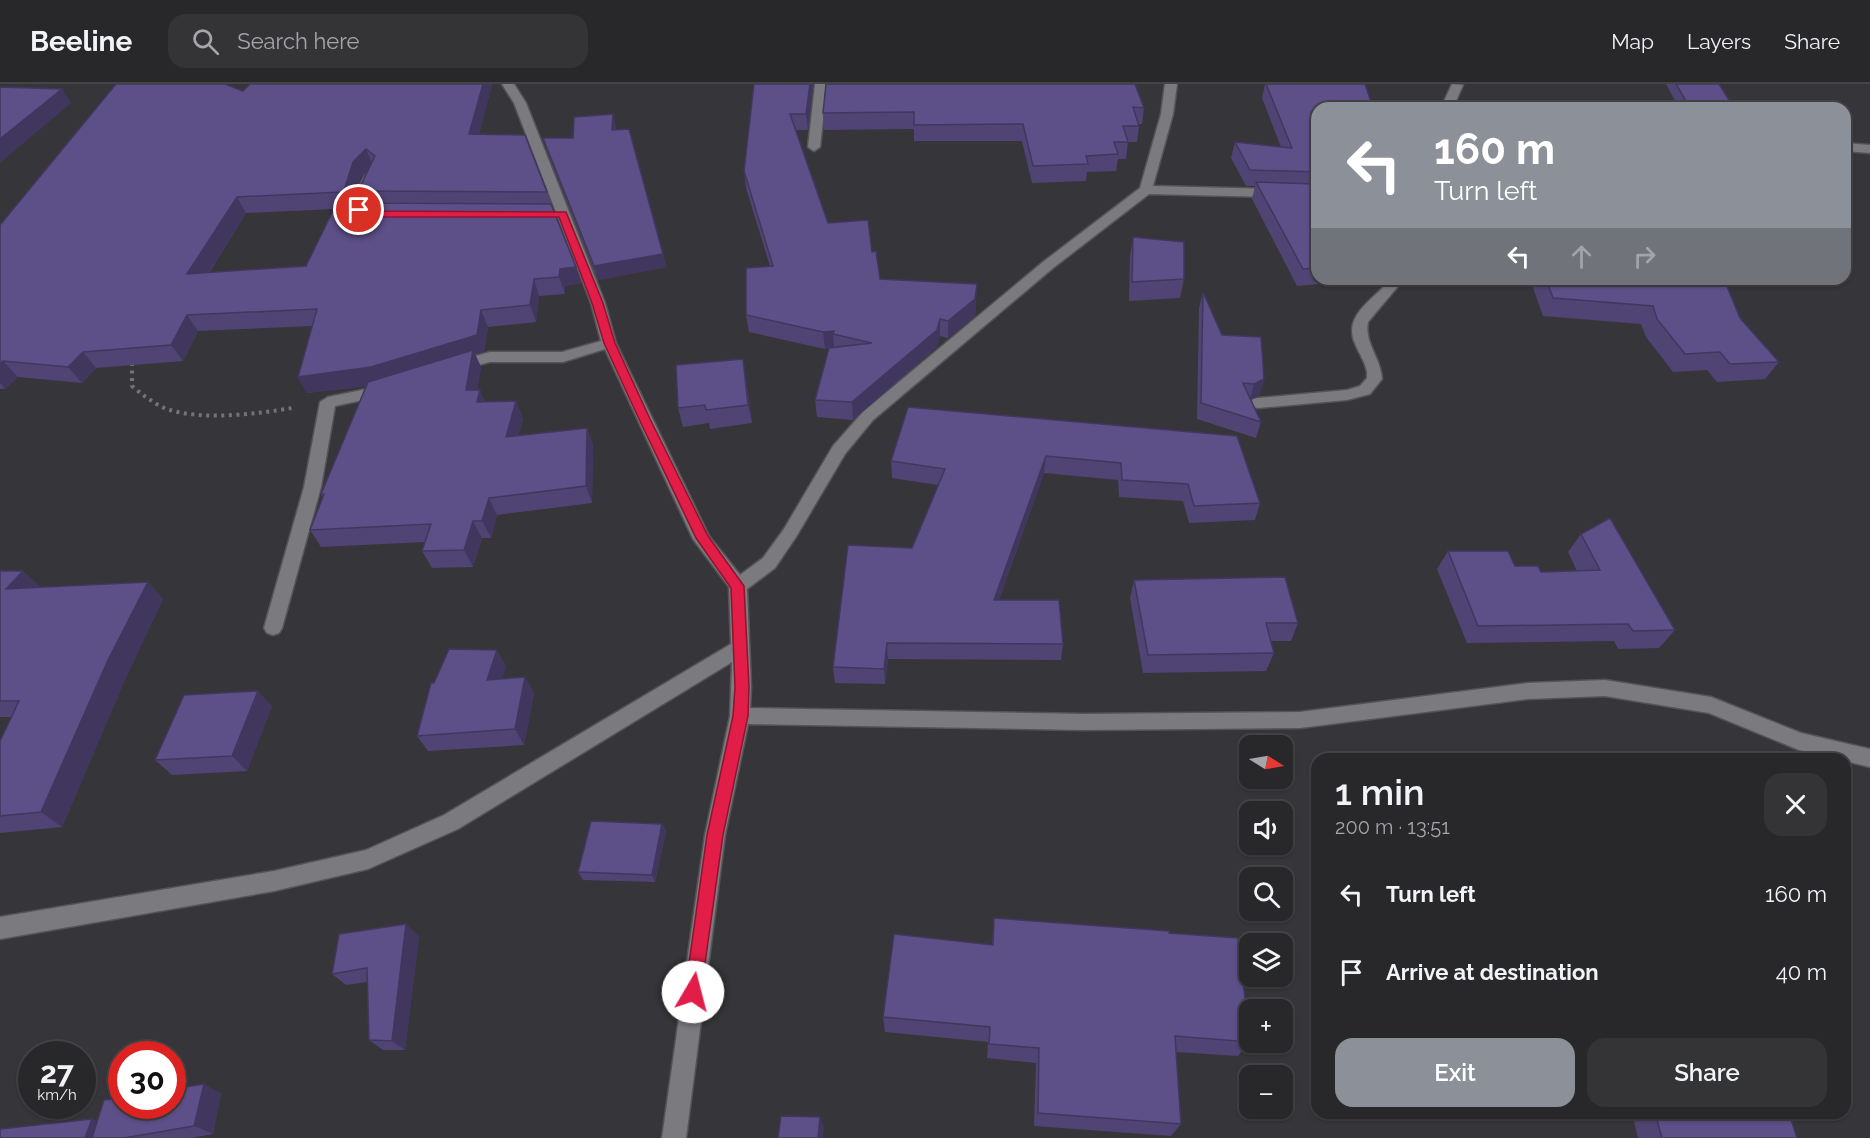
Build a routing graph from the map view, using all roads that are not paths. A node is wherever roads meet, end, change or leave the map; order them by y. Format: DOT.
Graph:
graph roads {
  1 [pos="508,84"];
  2 [pos="821,84"];
  3 [pos="1171,84"];
  4 [pos="1457,85"];
  5 [pos="1450,102"];
  6 [pos="814,147"];
  7 [pos="1851,147"];
  8 [pos="1870,149"];
  9 [pos="374,171"];
  10 [pos="1146,190"];
  11 [pos="1311,194"];
  12 [pos="385,214"];
  13 [pos="1392,285"];
  14 [pos="609,343"];
  15 [pos="443,371"];
  16 [pos="401,385"];
  17 [pos="1258,403"];
  18 [pos="738,586"];
  19 [pos="273,628"];
  20 [pos="741,647"];
  21 [pos="740,716"];
  22 [pos="1849,753"];
  23 [pos="1851,753"];
  24 [pos="1870,758"];
  25 [pos="0,928"];
  26 [pos="674,1138"];
  1 -- 14 [label="street"];
  2 -- 6 [label="street"];
  3 -- 10 [label="street"];
  4 -- 5 [label="street"];
  7 -- 8 [label="street"];
  9 -- 12 [label="street"];
  10 -- 11 [label="street"];
  10 -- 18 [label="street"];
  13 -- 17 [label="street"];
  14 -- 15 [label="street"];
  14 -- 18 [label="street"];
  16 -- 19 [label="street"];
  18 -- 20 [label="street"];
  20 -- 21 [label="street"];
  20 -- 25 [label="street"];
  21 -- 22 [label="street"];
  21 -- 26 [label="street"];
  23 -- 24 [label="street"];
}
